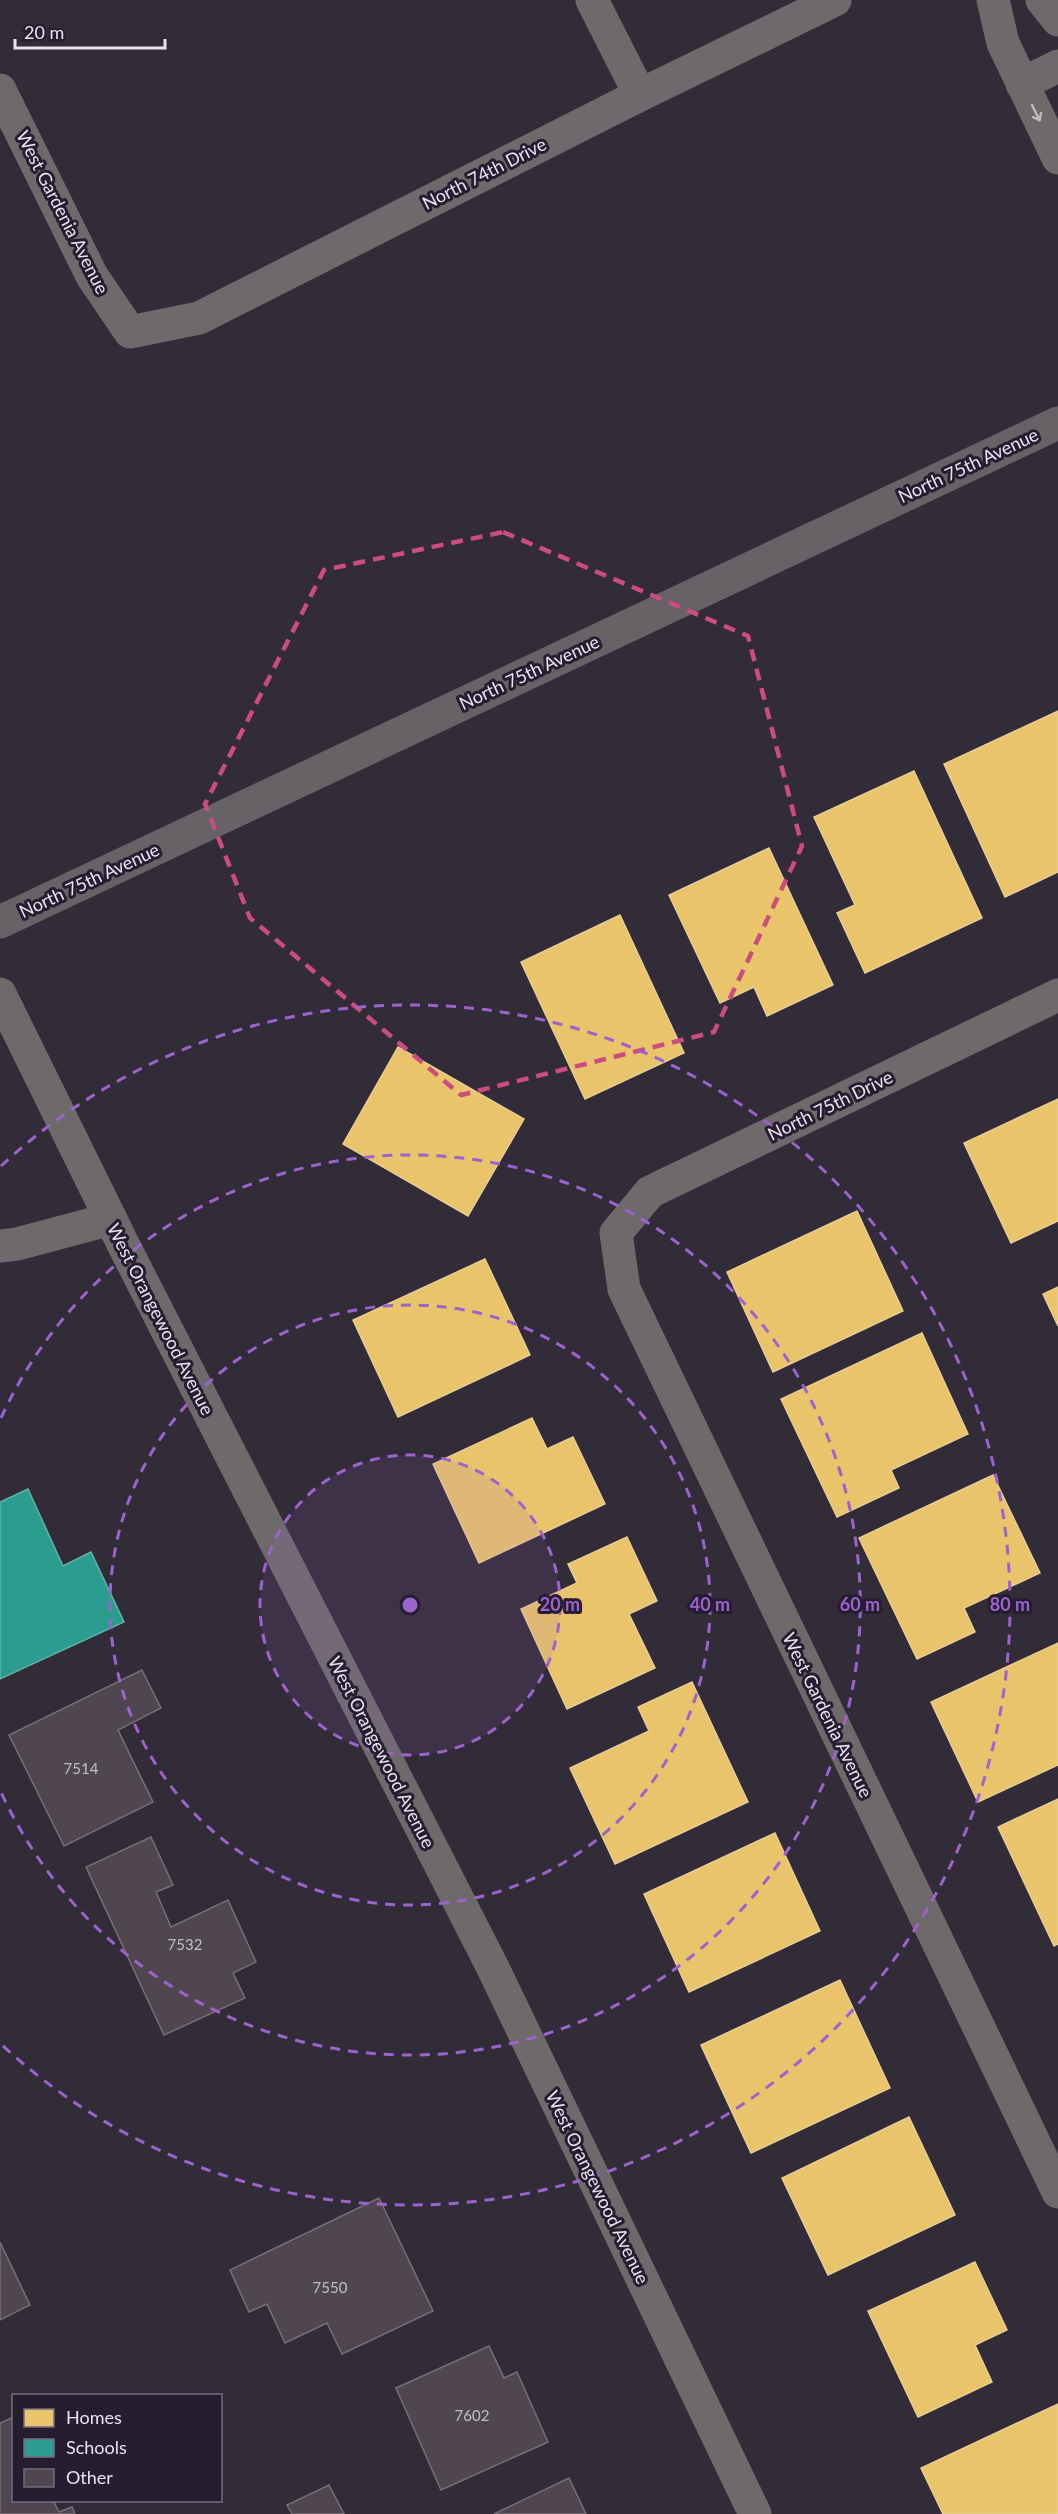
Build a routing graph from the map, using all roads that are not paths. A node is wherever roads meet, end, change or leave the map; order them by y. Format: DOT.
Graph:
graph roads {
  1 [pos="592,0"];
  2 [pos="835,0"];
  3 [pos="993,0"];
  4 [pos="1042,0"];
  5 [pos="1058,20"];
  6 [pos="1058,66"];
  7 [pos="1022,84"];
  8 [pos="0,90"];
  9 [pos="640,94"];
  10 [pos="1058,158"];
  11 [pos="130,332"];
  12 [pos="1058,423"];
  13 [pos="0,922"];
  14 [pos="0,994"];
  15 [pos="1058,995"];
  16 [pos="111,1219"];
  17 [pos="616,1233"];
  18 [pos="0,1246"];
  19 [pos="1058,2192"];
  20 [pos="755,2514"];
  1 -- 9 [label="street"];
  2 -- 9 [label="street, North 74th Drive"];
  3 -- 7 [label="street"];
  4 -- 5 [label="street"];
  6 -- 7 [label="street"];
  7 -- 10 [label="street, one-way"];
  8 -- 11 [label="street, West Gardenia Avenue"];
  9 -- 11 [label="street, North 74th Drive"];
  12 -- 13 [label="main road, North 75th Avenue"];
  14 -- 16 [label="street, West Orangewood Avenue"];
  15 -- 17 [label="street, North 75th Drive"];
  16 -- 18 [label="street"];
  16 -- 20 [label="street, West Orangewood Avenue"];
  17 -- 19 [label="street, West Gardenia Avenue"];
}
